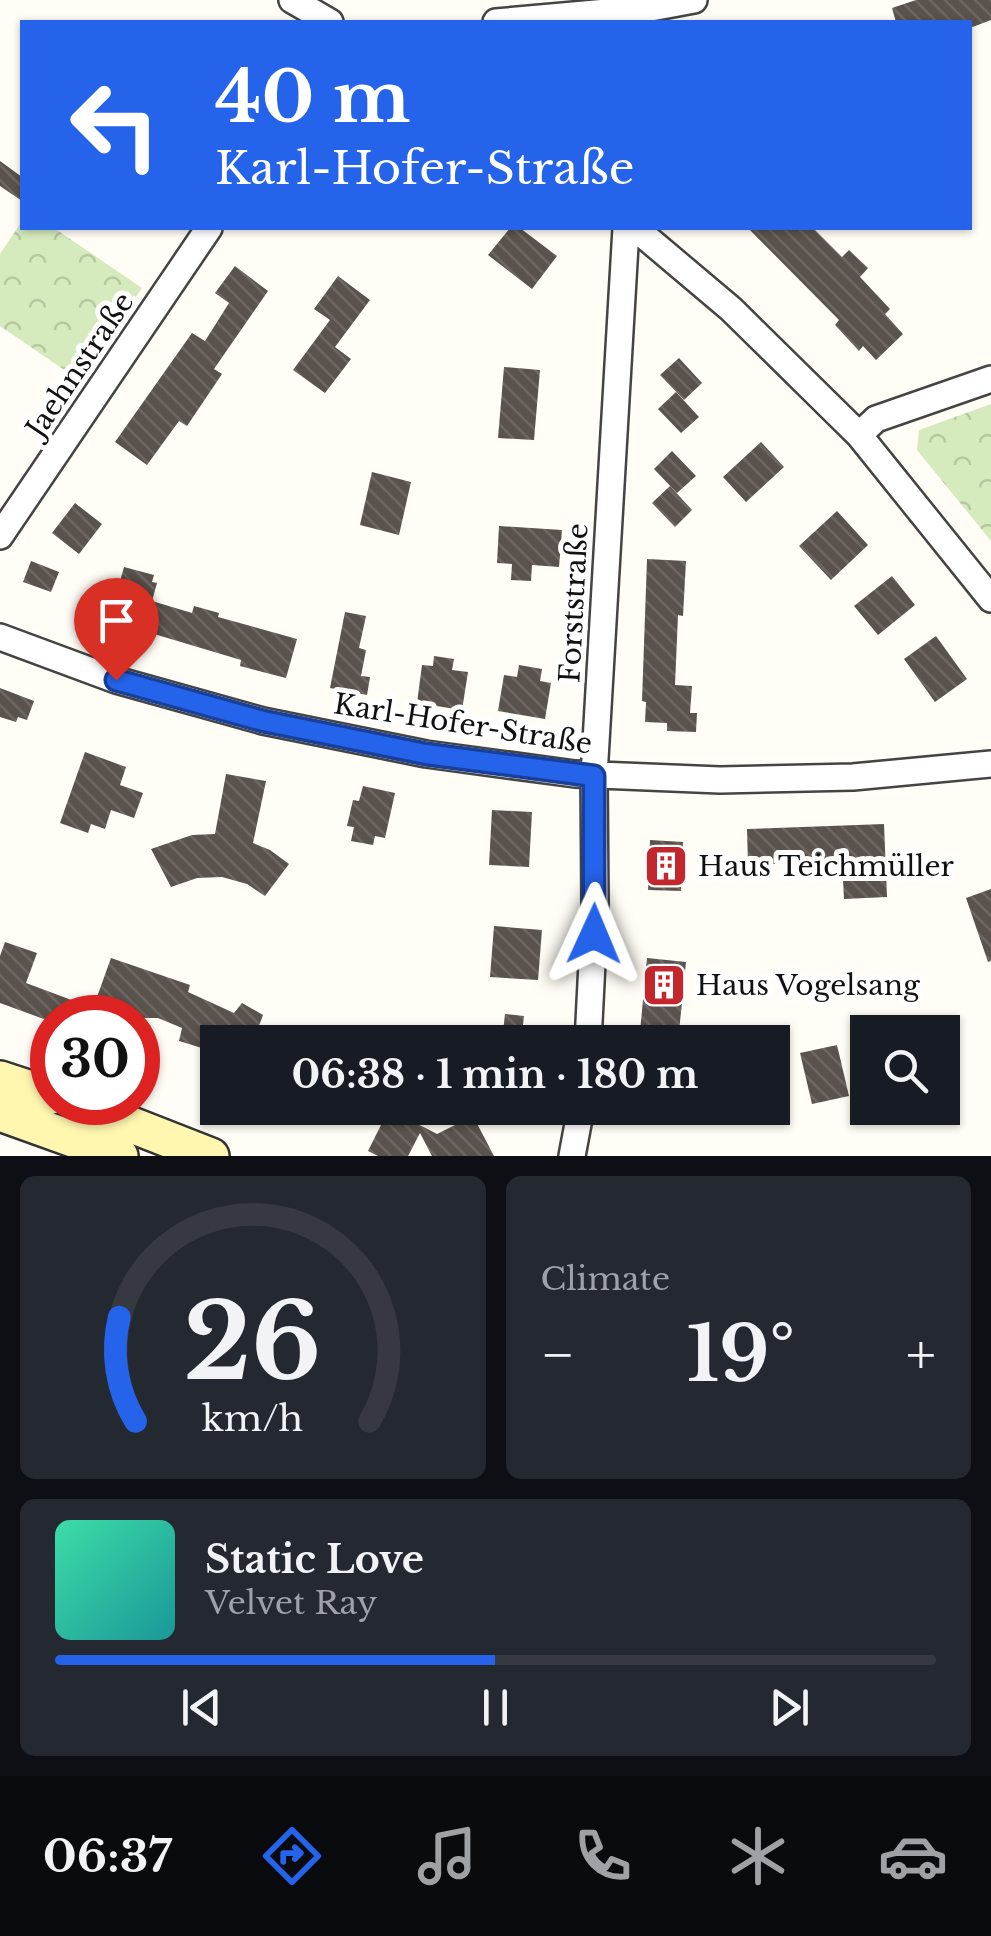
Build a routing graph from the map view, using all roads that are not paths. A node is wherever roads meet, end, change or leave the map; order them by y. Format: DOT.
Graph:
graph roads {
  1 [pos="292,0"];
  2 [pos="694,0"];
  3 [pos="651,10"];
  4 [pos="327,20"];
  5 [pos="522,20"];
  6 [pos="209,230"];
  7 [pos="626,230"];
  8 [pos="638,230"];
  9 [pos="991,378"];
  10 [pos="859,434"];
  11 [pos="0,536"];
  12 [pos="991,599"];
  13 [pos="0,637"];
  14 [pos="991,764"];
  15 [pos="594,776"];
  16 [pos="589,1025"];
  17 [pos="0,1079"];
  18 [pos="30,1089"];
  19 [pos="0,1113"];
  20 [pos="132,1125"];
  21 [pos="577,1125"];
  22 [pos="120,1156"];
  23 [pos="211,1156"];
  24 [pos="572,1156"];
  1 -- 4 [label="street"];
  2 -- 3 [label="street"];
  3 -- 5 [label="street"];
  6 -- 11 [label="street, Jaehnstraße"];
  7 -- 15 [label="street, Forststraße"];
  8 -- 10 [label="street"];
  9 -- 10 [label="street"];
  10 -- 12 [label="street"];
  13 -- 15 [label="street, Karl-Hofer-Straße"];
  14 -- 15 [label="street, Karl-Hofer-Straße"];
  15 -- 16 [label="street, Forststraße"];
  17 -- 18 [label="main road"];
  19 -- 22 [label="main road"];
  20 -- 23 [label="main road"];
  21 -- 24 [label="street"];
}
